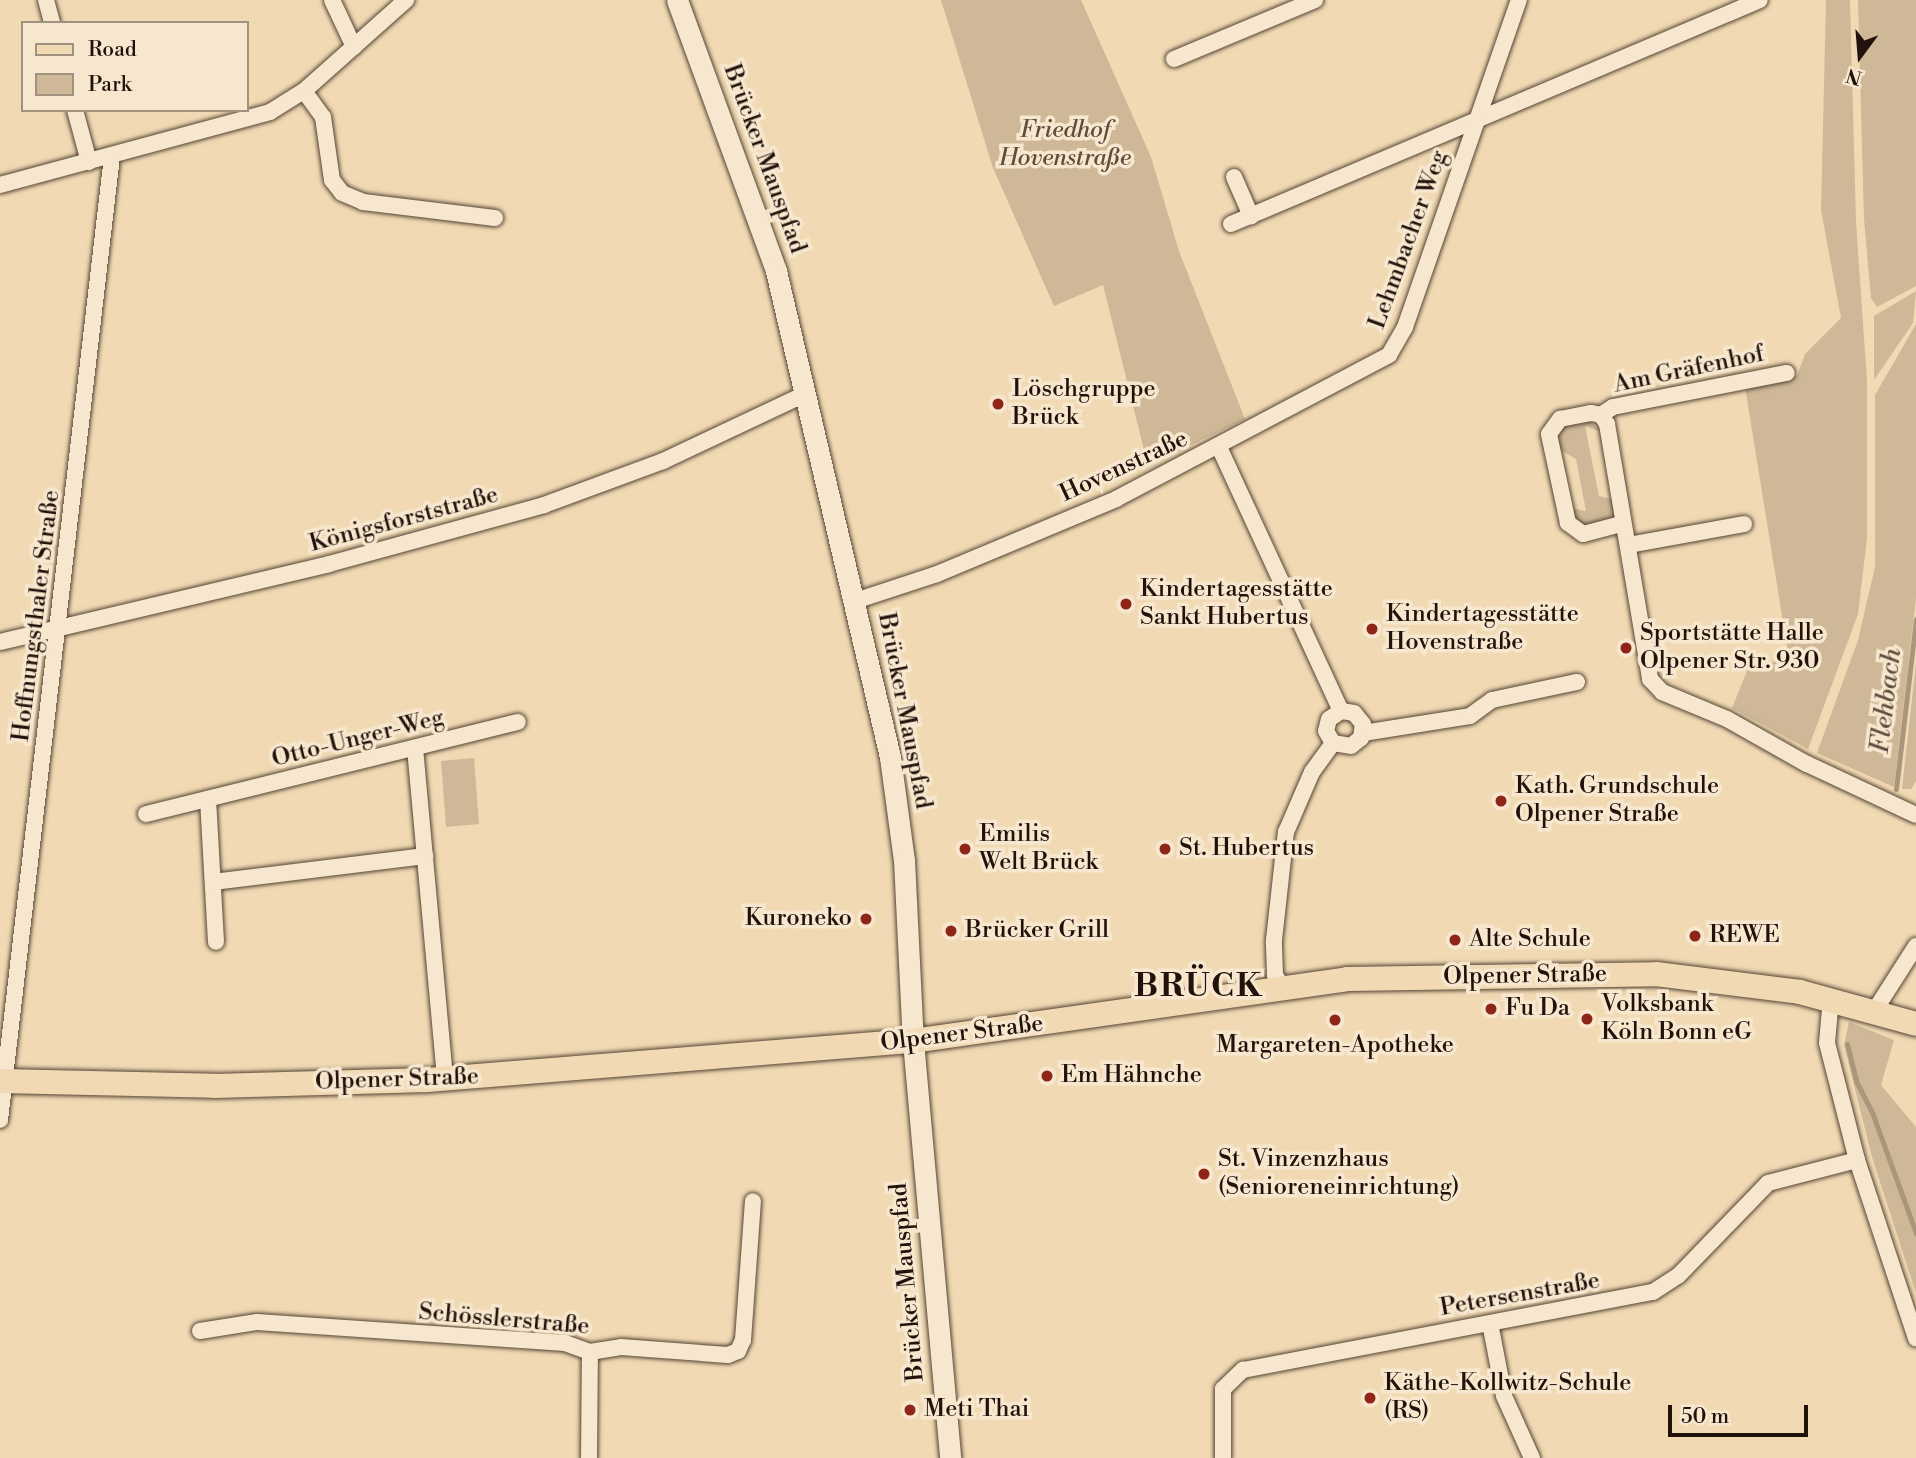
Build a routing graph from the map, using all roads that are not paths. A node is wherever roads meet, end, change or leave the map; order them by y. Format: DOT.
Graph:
graph roads {
  1 [pos="46,0"];
  2 [pos="332,0"];
  3 [pos="406,0"];
  4 [pos="677,0"];
  5 [pos="1315,0"];
  6 [pos="1519,0"];
  7 [pos="1760,0"];
  8 [pos="51,21"];
  9 [pos="354,47"];
  10 [pos="1174,59"];
  11 [pos="304,92"];
  12 [pos="76,112"];
  13 [pos="1479,116"];
  14 [pos="112,156"];
  15 [pos="89,162"];
  16 [pos="1234,177"];
  17 [pos="0,185"];
  18 [pos="1251,216"];
  19 [pos="495,218"];
  20 [pos="1231,224"];
  21 [pos="1787,373"];
  22 [pos="803,395"];
  23 [pos="1601,415"];
  24 [pos="1219,447"];
  25 [pos="1621,524"];
  26 [pos="1744,524"];
  27 [pos="1629,545"];
  28 [pos="856,601"];
  29 [pos="58,627"];
  30 [pos="0,642"];
  31 [pos="1577,681"];
  32 [pos="1341,711"];
  33 [pos="518,722"];
  34 [pos="1363,733"];
  35 [pos="1333,743"];
  36 [pos="415,748"];
  37 [pos="208,799"];
  38 [pos="146,814"];
  39 [pos="1916,815"];
  40 [pos="425,856"];
  41 [pos="213,882"];
  42 [pos="216,942"];
  43 [pos="1916,946"];
  44 [pos="1283,988"];
  45 [pos="1831,998"];
  46 [pos="1875,1010"];
  47 [pos="1916,1024"];
  48 [pos="913,1041"];
  49 [pos="445,1079"];
  50 [pos="3,1081"];
  51 [pos="0,1120"];
  52 [pos="1857,1160"];
  53 [pos="753,1201"];
  54 [pos="1490,1323"];
  55 [pos="200,1331"];
  56 [pos="1916,1338"];
  57 [pos="590,1352"];
  58 [pos="589,1458"];
  59 [pos="950,1458"];
  60 [pos="1223,1458"];
  61 [pos="1532,1458"];
  1 -- 8 [label="street"];
  2 -- 9 [label="street"];
  3 -- 9 [label="street"];
  4 -- 22 [label="main road, Brücker Mauspfad"];
  5 -- 10 [label="street"];
  6 -- 13 [label="street, Lehmbacher Weg"];
  7 -- 13 [label="street, Lehmbacher Weg"];
  9 -- 11 [label="street"];
  11 -- 14 [label="street"];
  11 -- 19 [label="street"];
  12 -- 15 [label="street"];
  13 -- 18 [label="street, Lehmbacher Weg"];
  13 -- 24 [label="street, Lehmbacher Weg"];
  14 -- 15 [label="street"];
  14 -- 29 [label="street, Hoffnungsthaler Straße"];
  15 -- 17 [label="street"];
  16 -- 18 [label="street"];
  18 -- 20 [label="street, Lehmbacher Weg"];
  21 -- 23 [label="street, Am Gräfenhof"];
  22 -- 28 [label="main road, Brücker Mauspfad"];
  22 -- 29 [label="street, Königsforststraße"];
  23 -- 25 [label="street, Am Gräfenhof"];
  23 -- 25 [label="street, Am Gräfenhof"];
  24 -- 28 [label="street, Hovenstraße"];
  24 -- 32 [label="street, Hovenstraße"];
  25 -- 27 [label="street, Am Gräfenhof"];
  26 -- 27 [label="street"];
  27 -- 39 [label="street, Am Gräfenhof"];
  28 -- 48 [label="main road, Brücker Mauspfad"];
  29 -- 30 [label="street, Königsforststraße"];
  29 -- 50 [label="street, Hoffnungsthaler Straße"];
  31 -- 34 [label="street"];
  32 -- 34 [label="street, Hovenstraße"];
  32 -- 35 [label="street"];
  33 -- 36 [label="street, Otto-Unger-Weg"];
  34 -- 35 [label="street"];
  35 -- 44 [label="street"];
  36 -- 37 [label="street, Otto-Unger-Weg"];
  36 -- 40 [label="street"];
  37 -- 38 [label="street, Otto-Unger-Weg"];
  37 -- 41 [label="street"];
  40 -- 41 [label="street"];
  40 -- 49 [label="street"];
  41 -- 42 [label="street"];
  43 -- 46 [label="street"];
  44 -- 45 [label="main road, Olpener Straße"];
  44 -- 48 [label="main road, Olpener Straße"];
  45 -- 46 [label="main road, Olpener Straße"];
  45 -- 52 [label="street"];
  46 -- 47 [label="main road, Olpener Straße"];
  48 -- 49 [label="main road, Olpener Straße"];
  48 -- 59 [label="main road, Brücker Mauspfad"];
  49 -- 50 [label="main road, Olpener Straße"];
  50 -- 51 [label="street, Hoffnungsthaler Straße"];
  52 -- 54 [label="street, Petersenstraße"];
  52 -- 56 [label="street"];
  53 -- 57 [label="street, Schösslerstraße"];
  54 -- 60 [label="street, Petersenstraße"];
  54 -- 61 [label="street"];
  55 -- 57 [label="street, Schösslerstraße"];
  57 -- 58 [label="street"];
}
